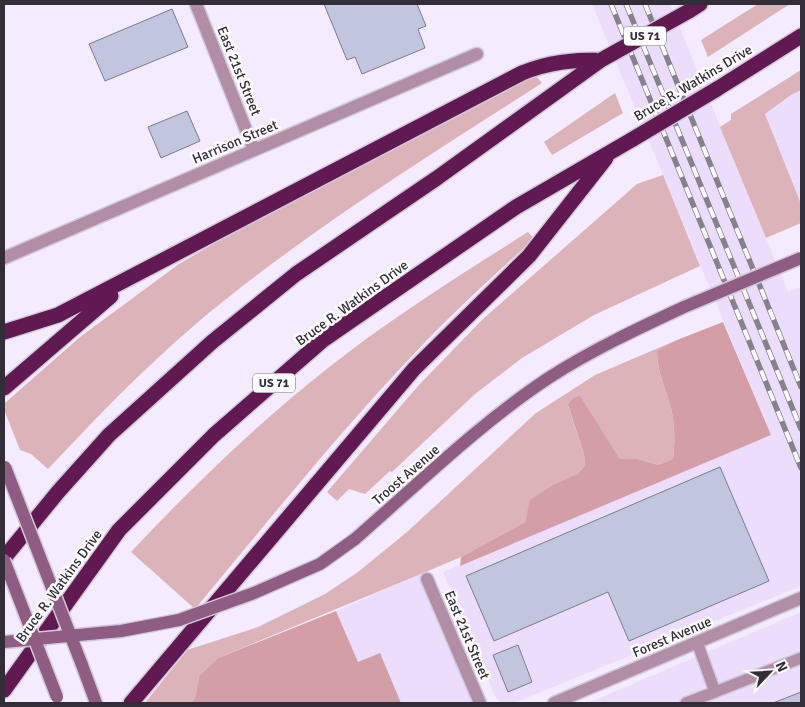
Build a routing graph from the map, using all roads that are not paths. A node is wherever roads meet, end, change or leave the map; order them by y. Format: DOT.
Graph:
graph roads {
  1 [pos="196,4"];
  2 [pos="694,7"];
  3 [pos="801,36"];
  4 [pos="477,54"];
  5 [pos="602,60"];
  6 [pos="254,150"];
  7 [pos="612,151"];
  8 [pos="4,258"];
  9 [pos="801,258"];
  10 [pos="147,270"];
  11 [pos="4,332"];
  12 [pos="4,388"];
  13 [pos="4,465"];
  14 [pos="4,559"];
  15 [pos="427,579"];
  16 [pos="801,598"];
  17 [pos="4,642"];
  18 [pos="697,642"];
  19 [pos="801,658"];
  20 [pos="4,690"];
  21 [pos="715,692"];
  22 [pos="58,700"];
  23 [pos="96,703"];
  24 [pos="131,703"];
  25 [pos="480,703"];
  26 [pos="554,703"];
  27 [pos="686,703"];
  1 -- 6 [label="street, East 21st Street"];
  2 -- 5 [label="highway, US 71, bridge"];
  3 -- 7 [label="highway, Bruce R. Watkins Drive / US 71, bridge"];
  4 -- 6 [label="street, Harrison Street"];
  5 -- 10 [label="highway"];
  5 -- 14 [label="highway, US 71"];
  6 -- 8 [label="street, Harrison Street"];
  7 -- 20 [label="highway, Bruce R. Watkins Drive / US 71"];
  7 -- 24 [label="highway"];
  9 -- 17 [label="main road, Troost Avenue, bridge"];
  10 -- 11 [label="highway"];
  10 -- 12 [label="highway"];
  13 -- 23 [label="main road, bridge"];
  14 -- 22 [label="main road, bridge"];
  15 -- 25 [label="street, East 21st Street"];
  16 -- 18 [label="street, Forest Avenue"];
  18 -- 21 [label="lane"];
  18 -- 26 [label="street, Forest Avenue"];
  19 -- 21 [label="lane"];
  21 -- 27 [label="lane"];
}
